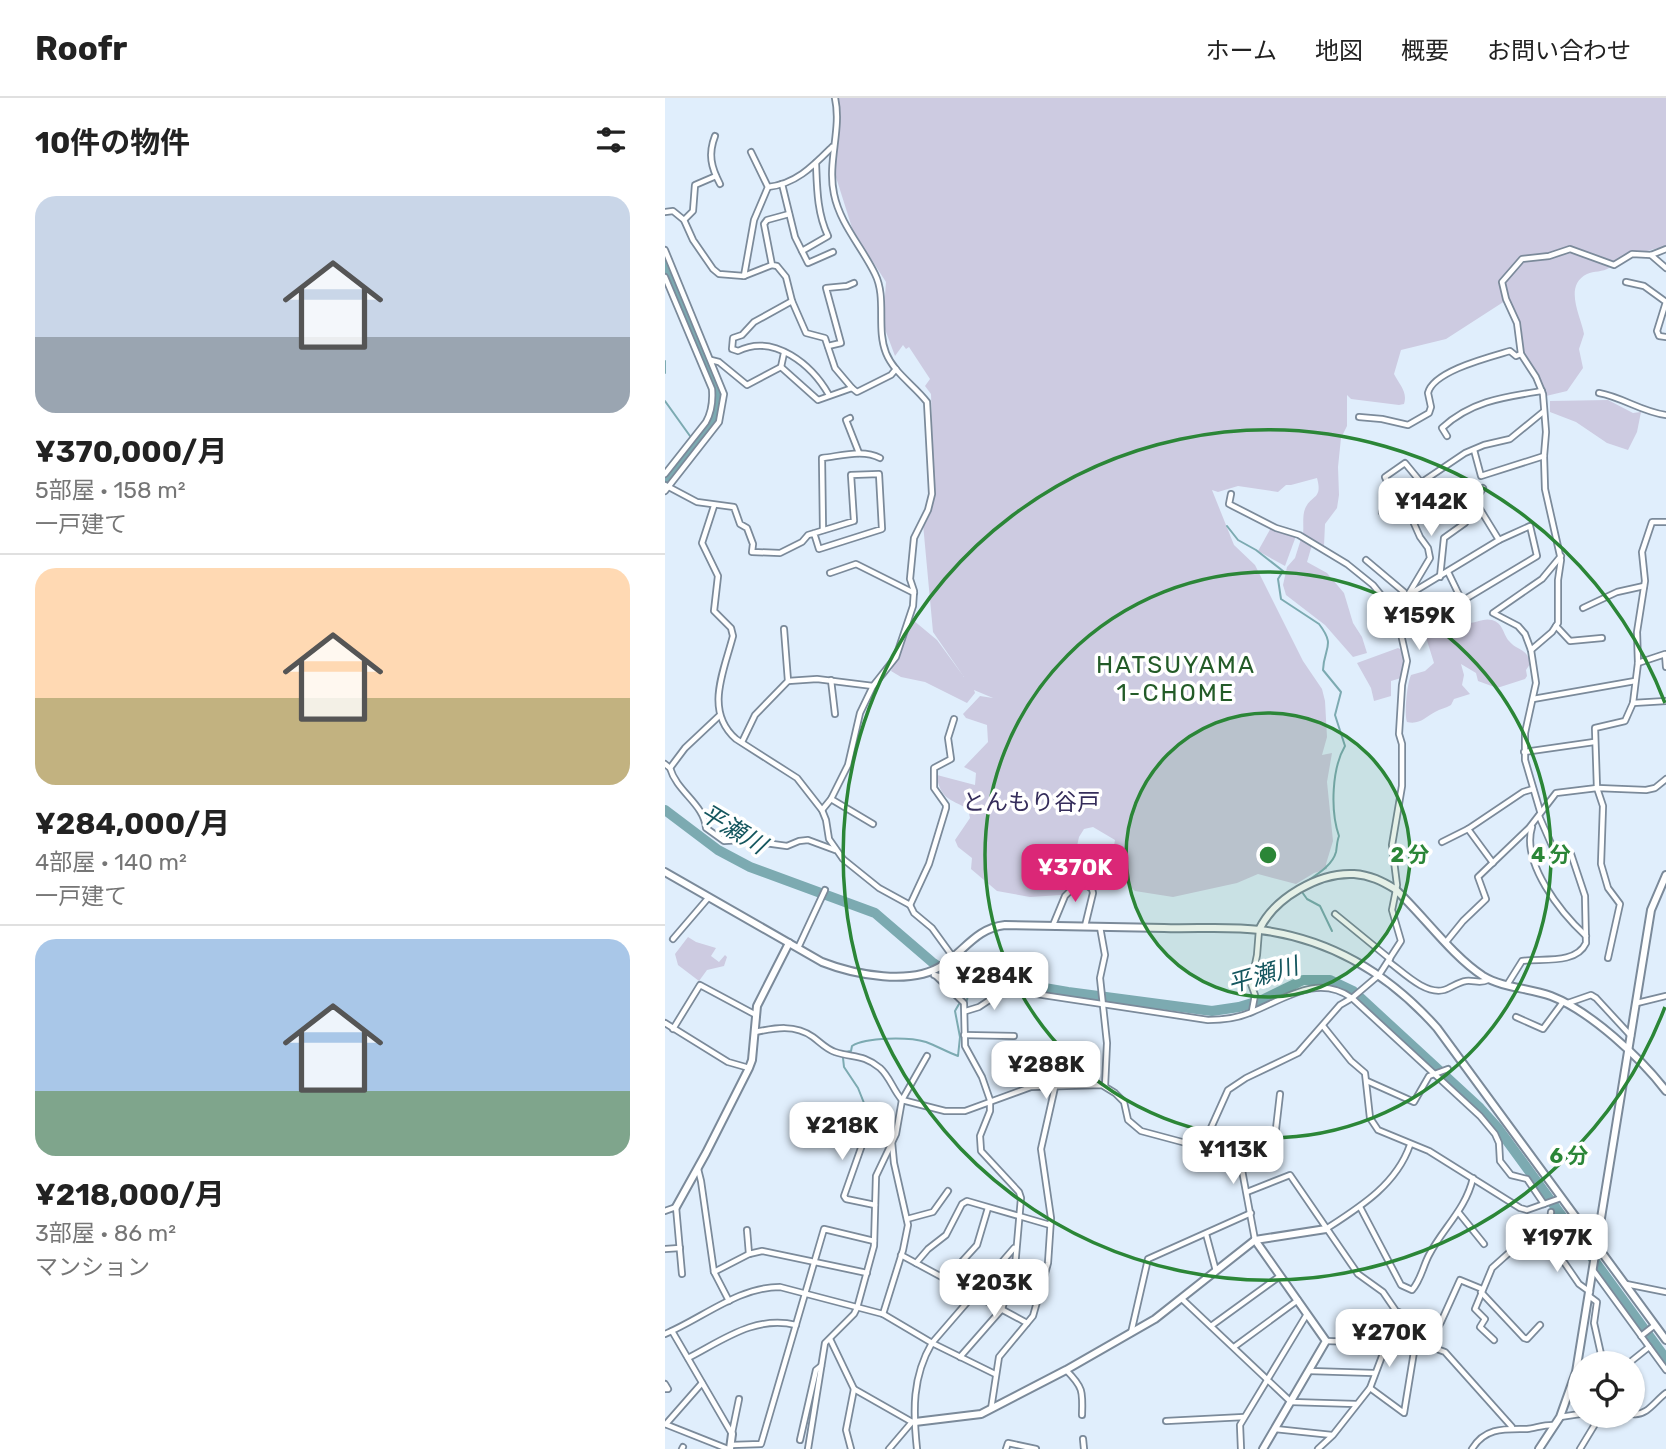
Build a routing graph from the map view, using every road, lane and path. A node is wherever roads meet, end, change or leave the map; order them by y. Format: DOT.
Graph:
graph roads {
  1 [pos="835,98"];
  2 [pos="715,136"];
  3 [pos="833,146"];
  4 [pos="751,152"];
  5 [pos="816,163"];
  6 [pos="716,176"];
  7 [pos="720,184"];
  8 [pos="782,184"];
  9 [pos="768,187"];
  10 [pos="665,212"];
  11 [pos="789,214"];
  12 [pos="684,220"];
  13 [pos="665,250"];
  14 [pos="1666,250"];
  15 [pos="802,251"];
  16 [pos="833,252"];
  17 [pos="1651,255"];
  18 [pos="772,265"];
  19 [pos="1666,268"];
  20 [pos="744,276"];
  21 [pos="665,278"];
  22 [pos="854,282"];
  23 [pos="1626,282"];
  24 [pos="792,301"];
  25 [pos="1666,337"];
  26 [pos="828,346"];
  27 [pos="784,353"];
  28 [pos="1521,354"];
  29 [pos="711,360"];
  30 [pos="781,367"];
  31 [pos="896,369"];
  32 [pos="852,388"];
  33 [pos="1542,391"];
  34 [pos="1599,393"];
  35 [pos="829,395"];
  36 [pos="1544,411"];
  37 [pos="1666,415"];
  38 [pos="1359,417"];
  39 [pos="850,418"];
  40 [pos="1447,436"];
  41 [pos="1474,450"];
  42 [pos="859,453"];
  43 [pos="1544,456"];
  44 [pos="880,458"];
  45 [pos="665,474"];
  46 [pos="1419,480"];
  47 [pos="667,487"];
  48 [pos="1483,488"];
  49 [pos="1231,494"];
  50 [pos="714,506"];
  51 [pos="1470,516"];
  52 [pos="1412,519"];
  53 [pos="1666,522"];
  54 [pos="823,530"];
  55 [pos="814,533"];
  56 [pos="1499,540"];
  57 [pos="1561,556"];
  58 [pos="1366,560"];
  59 [pos="1448,572"];
  60 [pos="830,573"];
  61 [pos="1440,577"];
  62 [pos="1644,586"];
  63 [pos="914,593"];
  64 [pos="1407,596"];
  65 [pos="1390,606"];
  66 [pos="1583,608"];
  67 [pos="1556,626"];
  68 [pos="784,629"];
  69 [pos="1602,638"];
  70 [pos="1531,650"];
  71 [pos="1638,663"];
  72 [pos="1666,667"];
  73 [pos="831,680"];
  74 [pos="788,681"];
  75 [pos="1635,681"];
  76 [pos="873,686"];
  77 [pos="1533,699"];
  78 [pos="1666,701"];
  79 [pos="1633,704"];
  80 [pos="835,714"];
  81 [pos="719,716"];
  82 [pos="954,719"];
  83 [pos="742,743"];
  84 [pos="1594,743"];
  85 [pos="1524,752"];
  86 [pos="668,766"];
  87 [pos="1666,779"];
  88 [pos="1597,788"];
  89 [pos="1533,789"];
  90 [pos="831,799"];
  91 [pos="822,810"];
  92 [pos="1540,814"];
  93 [pos="1534,823"];
  94 [pos="873,824"];
  95 [pos="1468,829"];
  96 [pos="1443,842"];
  97 [pos="835,850"];
  98 [pos="1493,863"];
  99 [pos="665,872"];
  100 [pos="1665,880"];
  101 [pos="1395,889"];
  102 [pos="824,891"];
  103 [pos="709,897"];
  104 [pos="910,905"];
  105 [pos="1335,914"];
  106 [pos="1052,926"];
  107 [pos="1084,926"];
  108 [pos="1100,927"];
  109 [pos="1259,930"];
  110 [pos="1586,936"];
  111 [pos="673,939"];
  112 [pos="1446,942"];
  113 [pos="789,943"];
  114 [pos="798,948"];
  115 [pos="953,957"];
  116 [pos="1608,958"];
  117 [pos="1389,960"];
  118 [pos="933,972"];
  119 [pos="1379,975"];
  120 [pos="1489,979"];
  121 [pos="1507,985"];
  122 [pos="1006,989"];
  123 [pos="1666,996"];
  124 [pos="1352,998"];
  125 [pos="1103,1002"];
  126 [pos="1565,1003"];
  127 [pos="1637,1003"];
  128 [pos="966,1011"];
  129 [pos="1252,1012"];
  130 [pos="756,1015"];
  131 [pos="1516,1017"];
  132 [pos="665,1023"];
  133 [pos="1323,1026"];
  134 [pos="673,1029"];
  135 [pos="754,1032"];
  136 [pos="964,1035"];
  137 [pos="1014,1036"];
  138 [pos="1631,1036"];
  139 [pos="1628,1050"];
  140 [pos="927,1056"];
  141 [pos="749,1068"];
  142 [pos="1447,1069"];
  143 [pos="1435,1073"];
  144 [pos="1367,1081"];
  145 [pos="1105,1086"];
  146 [pos="1055,1087"];
  147 [pos="1666,1091"];
  148 [pos="1280,1094"];
  149 [pos="902,1100"];
  150 [pos="990,1100"];
  151 [pos="1210,1130"];
  152 [pos="893,1142"];
  153 [pos="1410,1145"];
  154 [pos="1236,1148"];
  155 [pos="698,1169"];
  156 [pos="1473,1178"];
  157 [pos="948,1191"];
  158 [pos="1247,1192"];
  159 [pos="1561,1198"];
  160 [pos="1544,1204"];
  161 [pos="874,1205"];
  162 [pos="676,1207"];
  163 [pos="1360,1207"];
  164 [pos="988,1208"];
  165 [pos="665,1211"];
  166 [pos="1551,1212"];
  167 [pos="1251,1213"];
  168 [pos="1459,1213"];
  169 [pos="1019,1217"];
  170 [pos="907,1219"];
  171 [pos="1050,1225"];
  172 [pos="1326,1229"];
  173 [pos="747,1230"];
  174 [pos="1206,1234"];
  175 [pos="1546,1236"];
  176 [pos="1255,1240"];
  177 [pos="874,1241"];
  178 [pos="1484,1244"];
  179 [pos="1596,1246"];
  180 [pos="680,1248"];
  181 [pos="1015,1248"];
  182 [pos="665,1249"];
  183 [pos="749,1254"];
  184 [pos="901,1255"];
  185 [pos="816,1262"];
  186 [pos="916,1263"];
  187 [pos="1593,1270"];
  188 [pos="715,1272"];
  189 [pos="1216,1272"];
  190 [pos="867,1273"];
  191 [pos="683,1274"];
  192 [pos="1280,1276"];
  193 [pos="946,1279"];
  194 [pos="1625,1284"];
  195 [pos="1481,1290"];
  196 [pos="1666,1292"];
  197 [pos="806,1294"];
  198 [pos="974,1294"];
  199 [pos="1589,1294"];
  200 [pos="1182,1299"];
  201 [pos="1298,1300"];
  202 [pos="729,1301"];
  203 [pos="857,1307"];
  204 [pos="1002,1309"];
  205 [pos="883,1314"];
  206 [pos="1307,1314"];
  207 [pos="1027,1323"];
  208 [pos="796,1325"];
  209 [pos="1540,1325"];
  210 [pos="1211,1326"];
  211 [pos="1653,1327"];
  212 [pos="671,1331"];
  213 [pos="1131,1333"];
  214 [pos="665,1334"];
  215 [pos="1641,1336"];
  216 [pos="830,1339"];
  217 [pos="1494,1340"];
  218 [pos="1666,1340"];
  219 [pos="1326,1341"];
  220 [pos="1415,1341"];
  221 [pos="932,1343"];
  222 [pos="1387,1343"];
  223 [pos="1428,1345"];
  224 [pos="1649,1346"];
  225 [pos="1234,1347"];
  226 [pos="1600,1351"];
  227 [pos="1643,1351"];
  228 [pos="960,1357"];
  229 [pos="688,1359"];
  230 [pos="822,1365"];
  231 [pos="1066,1370"];
  232 [pos="1666,1370"];
  233 [pos="1309,1371"];
  234 [pos="1374,1373"];
  235 [pos="995,1374"];
  236 [pos="1268,1380"];
  237 [pos="702,1383"];
  238 [pos="1370,1388"];
  239 [pos="854,1389"];
  240 [pos="1666,1393"];
  241 [pos="740,1399"];
  242 [pos="1291,1402"];
  243 [pos="1356,1404"];
  244 [pos="991,1410"];
  245 [pos="1645,1413"];
  246 [pos="1082,1415"];
  247 [pos="1568,1415"];
  248 [pos="1560,1416"];
  249 [pos="1245,1417"];
  250 [pos="1166,1421"];
  251 [pos="914,1422"];
  252 [pos="665,1424"];
  253 [pos="1556,1425"];
  254 [pos="1512,1427"];
  255 [pos="1592,1428"];
  256 [pos="1275,1429"];
  257 [pos="732,1434"];
  258 [pos="1333,1435"];
  259 [pos="1083,1439"];
  260 [pos="800,1440"];
  261 [pos="730,1448"];
  262 [pos="809,1449"];
  263 [pos="851,1449"];
  264 [pos="889,1449"];
  265 [pos="917,1449"];
  266 [pos="1006,1449"];
  267 [pos="1036,1449"];
  268 [pos="1084,1449"];
  269 [pos="1241,1449"];
  270 [pos="1263,1449"];
  271 [pos="1318,1449"];
  272 [pos="1472,1449"];
  273 [pos="1539,1449"];
  274 [pos="1580,1449"];
  1 -- 3 [label="street"];
  2 -- 6 [label="street"];
  3 -- 5 [label="street"];
  3 -- 31 [label="street"];
  4 -- 9 [label="street"];
  5 -- 8 [label="street"];
  5 -- 15 [label="street"];
  6 -- 7 [label="street"];
  6 -- 12 [label="street"];
  8 -- 9 [label="street"];
  8 -- 11 [label="street"];
  9 -- 20 [label="street"];
  10 -- 12 [label="street"];
  11 -- 15 [label="street"];
  11 -- 18 [label="street"];
  12 -- 20 [label="street"];
  13 -- 29 [label="street"];
  14 -- 17 [label="street"];
  15 -- 16 [label="street"];
  17 -- 19 [label="street"];
  17 -- 28 [label="street"];
  18 -- 20 [label="street"];
  18 -- 24 [label="street"];
  21 -- 45 [label="street"];
  22 -- 26 [label="street"];
  23 -- 25 [label="street"];
  24 -- 26 [label="street"];
  24 -- 27 [label="street"];
  26 -- 32 [label="street"];
  27 -- 30 [label="street"];
  27 -- 35 [label="street"];
  28 -- 33 [label="street"];
  28 -- 38 [label="street"];
  29 -- 30 [label="street"];
  29 -- 47 [label="street"];
  30 -- 35 [label="street"];
  31 -- 32 [label="street"];
  31 -- 63 [label="street"];
  32 -- 35 [label="street"];
  33 -- 36 [label="street"];
  33 -- 40 [label="street"];
  34 -- 37 [label="street"];
  36 -- 41 [label="street"];
  36 -- 43 [label="street"];
  39 -- 42 [label="street"];
  41 -- 43 [label="street"];
  41 -- 52 [label="street"];
  42 -- 44 [label="street"];
  42 -- 54 [label="street"];
  43 -- 57 [label="street"];
  46 -- 52 [label="street"];
  47 -- 50 [label="street"];
  48 -- 56 [label="street"];
  49 -- 65 [label="street"];
  50 -- 55 [label="street"];
  50 -- 81 [label="street"];
  51 -- 61 [label="street"];
  52 -- 64 [label="street"];
  53 -- 62 [label="street"];
  54 -- 55 [label="street"];
  54 -- 55 [label="street"];
  56 -- 59 [label="street"];
  56 -- 59 [label="street"];
  57 -- 67 [label="street"];
  57 -- 70 [label="street"];
  58 -- 64 [label="street"];
  59 -- 61 [label="street"];
  60 -- 63 [label="street"];
  61 -- 64 [label="street"];
  62 -- 66 [label="street"];
  62 -- 71 [label="street"];
  63 -- 76 [label="street"];
  64 -- 65 [label="street"];
  65 -- 101 [label="street"];
  67 -- 69 [label="street"];
  67 -- 70 [label="street"];
  68 -- 74 [label="street"];
  70 -- 77 [label="street"];
  71 -- 72 [label="street"];
  71 -- 75 [label="street"];
  73 -- 74 [label="street"];
  73 -- 76 [label="street"];
  73 -- 80 [label="street"];
  74 -- 83 [label="street"];
  75 -- 77 [label="street"];
  75 -- 79 [label="street"];
  76 -- 90 [label="street"];
  77 -- 85 [label="street"];
  78 -- 79 [label="street"];
  79 -- 84 [label="street"];
  81 -- 83 [label="street"];
  81 -- 86 [label="street"];
  82 -- 104 [label="street"];
  83 -- 91 [label="street"];
  84 -- 85 [label="street"];
  84 -- 88 [label="street"];
  85 -- 89 [label="street"];
  86 -- 97 [label="street"];
  87 -- 88 [label="street"];
  88 -- 92 [label="street"];
  88 -- 116 [label="street"];
  89 -- 92 [label="street"];
  89 -- 95 [label="street"];
  90 -- 91 [label="street"];
  90 -- 94 [label="street"];
  91 -- 97 [label="street"];
  92 -- 93 [label="street"];
  92 -- 110 [label="street"];
  93 -- 98 [label="street"];
  93 -- 110 [label="street"];
  95 -- 96 [label="street"];
  95 -- 98 [label="street"];
  97 -- 104 [label="street"];
  98 -- 112 [label="street"];
  99 -- 103 [label="street"];
  100 -- 127 [label="street"];
  101 -- 109 [label="street"];
  101 -- 112 [label="street"];
  101 -- 117 [label="street"];
  102 -- 114 [label="street"];
  103 -- 111 [label="street"];
  103 -- 113 [label="street"];
  104 -- 115 [label="street"];
  105 -- 117 [label="street"];
  106 -- 107 [label="street"];
  106 -- 107 [label="street"];
  106 -- 115 [label="street"];
  107 -- 108 [label="street"];
  108 -- 109 [label="street"];
  108 -- 125 [label="street"];
  109 -- 119 [label="street"];
  109 -- 129 [label="street"];
  110 -- 121 [label="street"];
  112 -- 120 [label="street"];
  113 -- 114 [label="street"];
  113 -- 130 [label="street"];
  114 -- 118 [label="street"];
  115 -- 118 [label="street"];
  117 -- 119 [label="street"];
  117 -- 120 [label="street"];
  118 -- 122 [label="street"];
  118 -- 128 [label="street"];
  119 -- 124 [label="street"];
  119 -- 159 [label="street"];
  120 -- 121 [label="street"];
  121 -- 126 [label="street"];
  122 -- 125 [label="street"];
  122 -- 128 [label="street"];
  123 -- 127 [label="street"];
  124 -- 129 [label="street"];
  124 -- 133 [label="street"];
  124 -- 143 [label="street"];
  125 -- 129 [label="street"];
  125 -- 145 [label="street"];
  126 -- 131 [label="street"];
  126 -- 138 [label="street"];
  126 -- 139 [label="street"];
  127 -- 138 [label="street"];
  128 -- 136 [label="street"];
  130 -- 134 [label="street"];
  130 -- 135 [label="street"];
  132 -- 134 [label="street"];
  133 -- 144 [label="street"];
  133 -- 151 [label="street"];
  134 -- 141 [label="street"];
  135 -- 141 [label="street"];
  135 -- 149 [label="street"];
  136 -- 137 [label="street"];
  136 -- 150 [label="street"];
  138 -- 139 [label="street"];
  139 -- 147 [label="street"];
  139 -- 179 [label="street"];
  140 -- 149 [label="street"];
  141 -- 155 [label="street"];
  142 -- 143 [label="street"];
  143 -- 144 [label="street"];
  143 -- 160 [label="street"];
  144 -- 153 [label="street"];
  145 -- 146 [label="street"];
  145 -- 151 [label="street"];
  146 -- 150 [label="street"];
  146 -- 171 [label="street"];
  148 -- 154 [label="street"];
  149 -- 150 [label="street"];
  149 -- 152 [label="street"];
  150 -- 169 [label="street"];
  151 -- 154 [label="street"];
  152 -- 161 [label="street"];
  152 -- 161 [label="street"];
  152 -- 170 [label="street"];
  153 -- 156 [label="street"];
  153 -- 163 [label="street"];
  154 -- 158 [label="street"];
  155 -- 162 [label="street"];
  155 -- 188 [label="street"];
  156 -- 160 [label="street"];
  156 -- 168 [label="street"];
  157 -- 170 [label="street"];
  158 -- 167 [label="street"];
  158 -- 172 [label="street"];
  159 -- 160 [label="street"];
  159 -- 179 [label="street"];
  161 -- 177 [label="street"];
  162 -- 165 [label="street"];
  162 -- 180 [label="street"];
  163 -- 168 [label="street"];
  163 -- 172 [label="street"];
  164 -- 169 [label="street"];
  164 -- 186 [label="street"];
  164 -- 193 [label="street"];
  166 -- 175 [label="street"];
  167 -- 174 [label="street"];
  167 -- 176 [label="street"];
  168 -- 178 [label="street"];
  169 -- 171 [label="street"];
  169 -- 181 [label="street"];
  170 -- 184 [label="street"];
  171 -- 207 [label="street"];
  172 -- 176 [label="street"];
  172 -- 220 [label="street"];
  173 -- 183 [label="street"];
  174 -- 189 [label="street"];
  174 -- 213 [label="street"];
  175 -- 195 [label="street"];
  175 -- 199 [label="street"];
  176 -- 189 [label="street"];
  176 -- 192 [label="street"];
  177 -- 185 [label="street"];
  177 -- 190 [label="street"];
  179 -- 187 [label="street"];
  179 -- 194 [label="street"];
  180 -- 182 [label="street"];
  180 -- 191 [label="street"];
  181 -- 198 [label="street"];
  181 -- 204 [label="street"];
  183 -- 185 [label="street"];
  183 -- 188 [label="street"];
  184 -- 186 [label="street"];
  184 -- 205 [label="street"];
  185 -- 190 [label="street"];
  185 -- 197 [label="street"];
  186 -- 193 [label="street"];
  187 -- 199 [label="street"];
  187 -- 215 [label="street"];
  188 -- 202 [label="street"];
  189 -- 200 [label="street"];
  190 -- 203 [label="street"];
  192 -- 201 [label="street"];
  192 -- 210 [label="street"];
  193 -- 198 [label="street"];
  194 -- 196 [label="street"];
  194 -- 211 [label="street"];
  195 -- 209 [label="street"];
  195 -- 217 [label="street"];
  195 -- 223 [label="street"];
  197 -- 202 [label="street"];
  197 -- 203 [label="street"];
  197 -- 208 [label="street"];
  198 -- 204 [label="street"];
  198 -- 221 [label="street"];
  199 -- 226 [label="street"];
  199 -- 248 [label="street"];
  200 -- 210 [label="street"];
  200 -- 213 [label="street"];
  201 -- 206 [label="street"];
  201 -- 225 [label="street"];
  202 -- 212 [label="street"];
  203 -- 205 [label="street"];
  203 -- 216 [label="street"];
  204 -- 207 [label="street"];
  204 -- 228 [label="street"];
  205 -- 221 [label="street"];
  206 -- 219 [label="street"];
  206 -- 236 [label="street"];
  207 -- 235 [label="street"];
  208 -- 229 [label="street"];
  208 -- 261 [label="street"];
  210 -- 225 [label="street"];
  211 -- 215 [label="street"];
  211 -- 218 [label="street"];
  212 -- 214 [label="street"];
  212 -- 229 [label="street"];
  213 -- 231 [label="street"];
  215 -- 224 [label="street"];
  216 -- 230 [label="street"];
  216 -- 239 [label="street"];
  219 -- 222 [label="street"];
  219 -- 233 [label="street"];
  220 -- 222 [label="street"];
  220 -- 223 [label="street"];
  220 -- 238 [label="street"];
  221 -- 228 [label="street"];
  221 -- 251 [label="street"];
  222 -- 234 [label="street"];
  223 -- 254 [label="street"];
  224 -- 227 [label="street"];
  224 -- 232 [label="street"];
  225 -- 236 [label="street"];
  228 -- 235 [label="street"];
  229 -- 237 [label="street"];
  230 -- 260 [label="street"];
  230 -- 262 [label="street"];
  231 -- 244 [label="street"];
  231 -- 246 [label="street"];
  233 -- 234 [label="street"];
  233 -- 242 [label="street"];
  234 -- 238 [label="street"];
  235 -- 244 [label="street"];
  236 -- 242 [label="street"];
  236 -- 249 [label="street"];
  237 -- 252 [label="street"];
  237 -- 257 [label="street"];
  238 -- 243 [label="street"];
  239 -- 251 [label="street"];
  239 -- 263 [label="street"];
  240 -- 245 [label="street"];
  241 -- 257 [label="street"];
  242 -- 243 [label="street"];
  242 -- 256 [label="street"];
  243 -- 258 [label="street"];
  244 -- 251 [label="street"];
  247 -- 248 [label="street"];
  248 -- 253 [label="street"];
  249 -- 250 [label="street"];
  249 -- 269 [label="street"];
  251 -- 264 [label="street"];
  251 -- 265 [label="street"];
  252 -- 261 [label="street"];
  253 -- 254 [label="street"];
  253 -- 273 [label="street"];
  254 -- 272 [label="street"];
  255 -- 274 [label="street"];
  256 -- 258 [label="street"];
  256 -- 270 [label="street"];
  257 -- 261 [label="street"];
  258 -- 271 [label="street"];
  259 -- 268 [label="street"];
  266 -- 267 [label="street"];
}
